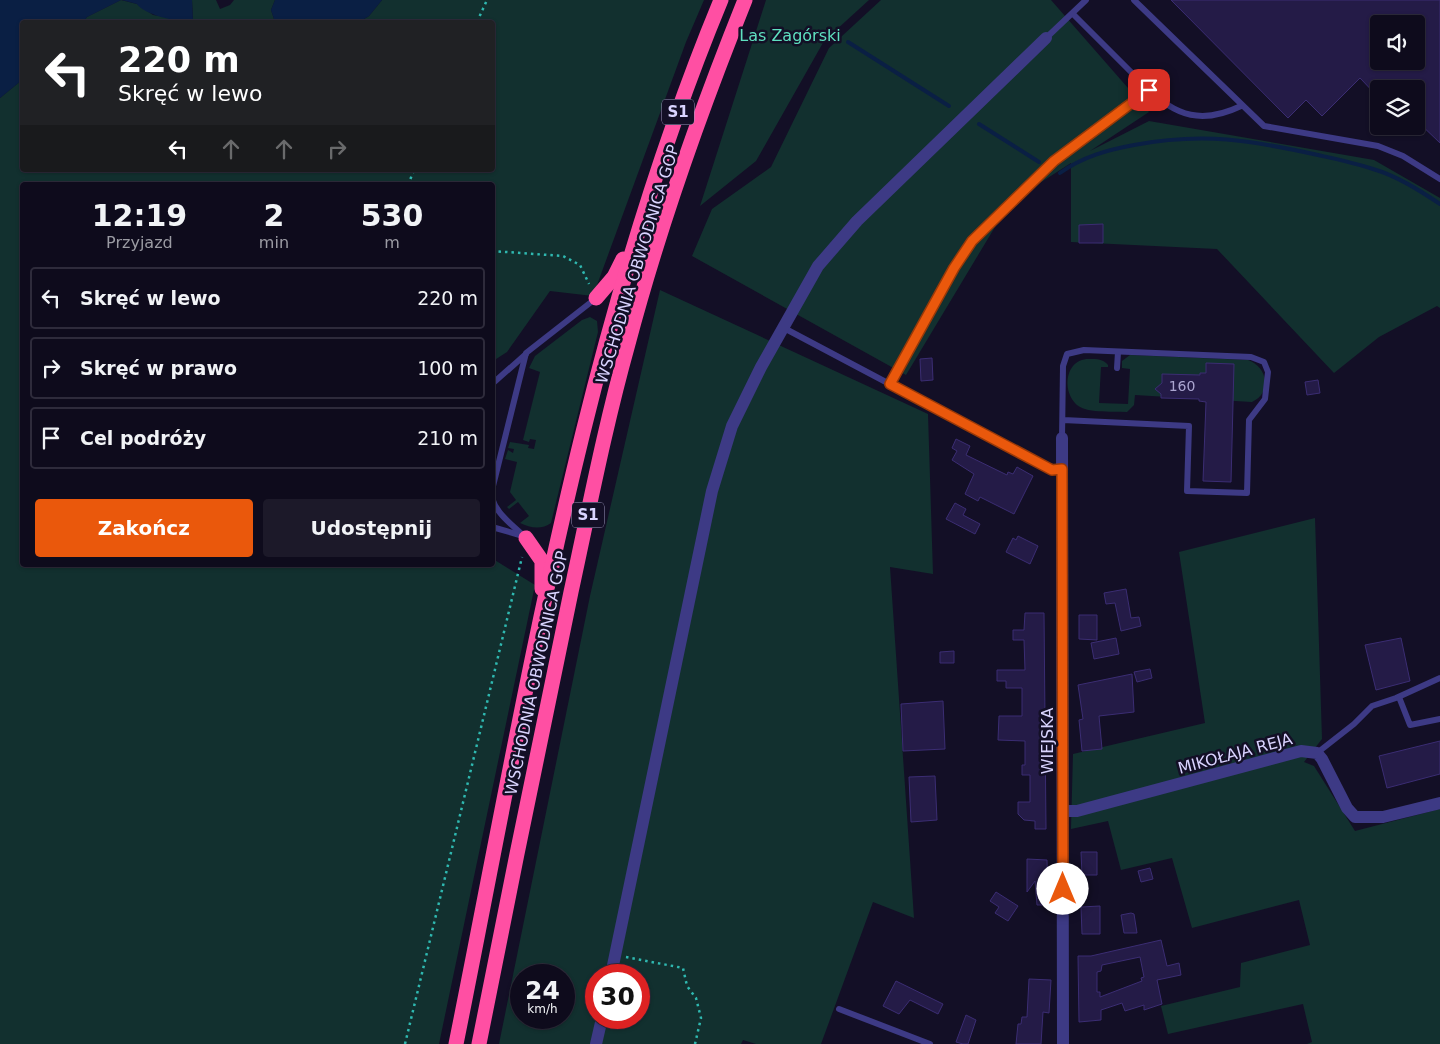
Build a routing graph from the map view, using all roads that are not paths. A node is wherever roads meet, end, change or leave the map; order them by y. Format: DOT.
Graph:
graph roads {
  1 [pos="721,0"];
  2 [pos="745,0"];
  3 [pos="1086,0"];
  4 [pos="1134,0"];
  5 [pos="1072,14"];
  6 [pos="1046,38"];
  7 [pos="1149,90"];
  8 [pos="1241,106"];
  9 [pos="1440,179"];
  10 [pos="640,226"];
  11 [pos="596,298"];
  12 [pos="782,327"];
  13 [pos="1118,352"];
  14 [pos="526,353"];
  15 [pos="1117,368"];
  16 [pos="495,381"];
  17 [pos="890,384"];
  18 [pos="1062,420"];
  19 [pos="1062,438"];
  20 [pos="1062,469"];
  21 [pos="495,478"];
  22 [pos="495,506"];
  23 [pos="495,528"];
  24 [pos="526,538"];
  25 [pos="540,623"];
  26 [pos="1440,678"];
  27 [pos="1399,697"];
  28 [pos="1440,719"];
  29 [pos="1316,753"];
  30 [pos="1440,803"];
  31 [pos="1063,811"];
  32 [pos="613,964"];
  33 [pos="839,1009"];
  34 [pos="599,1029"];
  35 [pos="456,1044"];
  36 [pos="479,1044"];
  37 [pos="596,1044"];
  38 [pos="930,1044"];
  39 [pos="1063,1044"];
  1 -- 10 [label="highway, WSCHODNIA OBWODNICA GOP / S1"];
  2 -- 36 [label="highway, WSCHODNIA OBWODNICA GOP / S1"];
  3 -- 5 [label="lane"];
  4 -- 8 [label="lane"];
  5 -- 6 [label="lane"];
  5 -- 7 [label="lane"];
  6 -- 12 [label="street"];
  7 -- 8 [label="lane"];
  7 -- 17 [label="lane"];
  8 -- 9 [label="lane"];
  10 -- 11 [label="highway"];
  10 -- 25 [label="highway, WSCHODNIA OBWODNICA GOP / S1"];
  11 -- 14 [label="lane"];
  12 -- 17 [label="lane"];
  12 -- 32 [label="street"];
  13 -- 15 [label="lane"];
  13 -- 18 [label="lane"];
  13 -- 18 [label="lane"];
  14 -- 16 [label="lane"];
  14 -- 21 [label="lane"];
  17 -- 20 [label="lane"];
  18 -- 19 [label="lane"];
  19 -- 20 [label="street, WIEJSKA"];
  20 -- 31 [label="street, WIEJSKA"];
  22 -- 24 [label="lane"];
  23 -- 24 [label="lane"];
  24 -- 25 [label="highway"];
  25 -- 35 [label="highway, WSCHODNIA OBWODNICA GOP / S1"];
  26 -- 27 [label="lane"];
  27 -- 28 [label="lane"];
  27 -- 29 [label="lane"];
  29 -- 30 [label="street, MIKOŁAJA REJA"];
  29 -- 31 [label="street, MIKOŁAJA REJA"];
  31 -- 39 [label="street, WIEJSKA"];
  33 -- 38 [label="lane"];
  34 -- 37 [label="street"];
}
